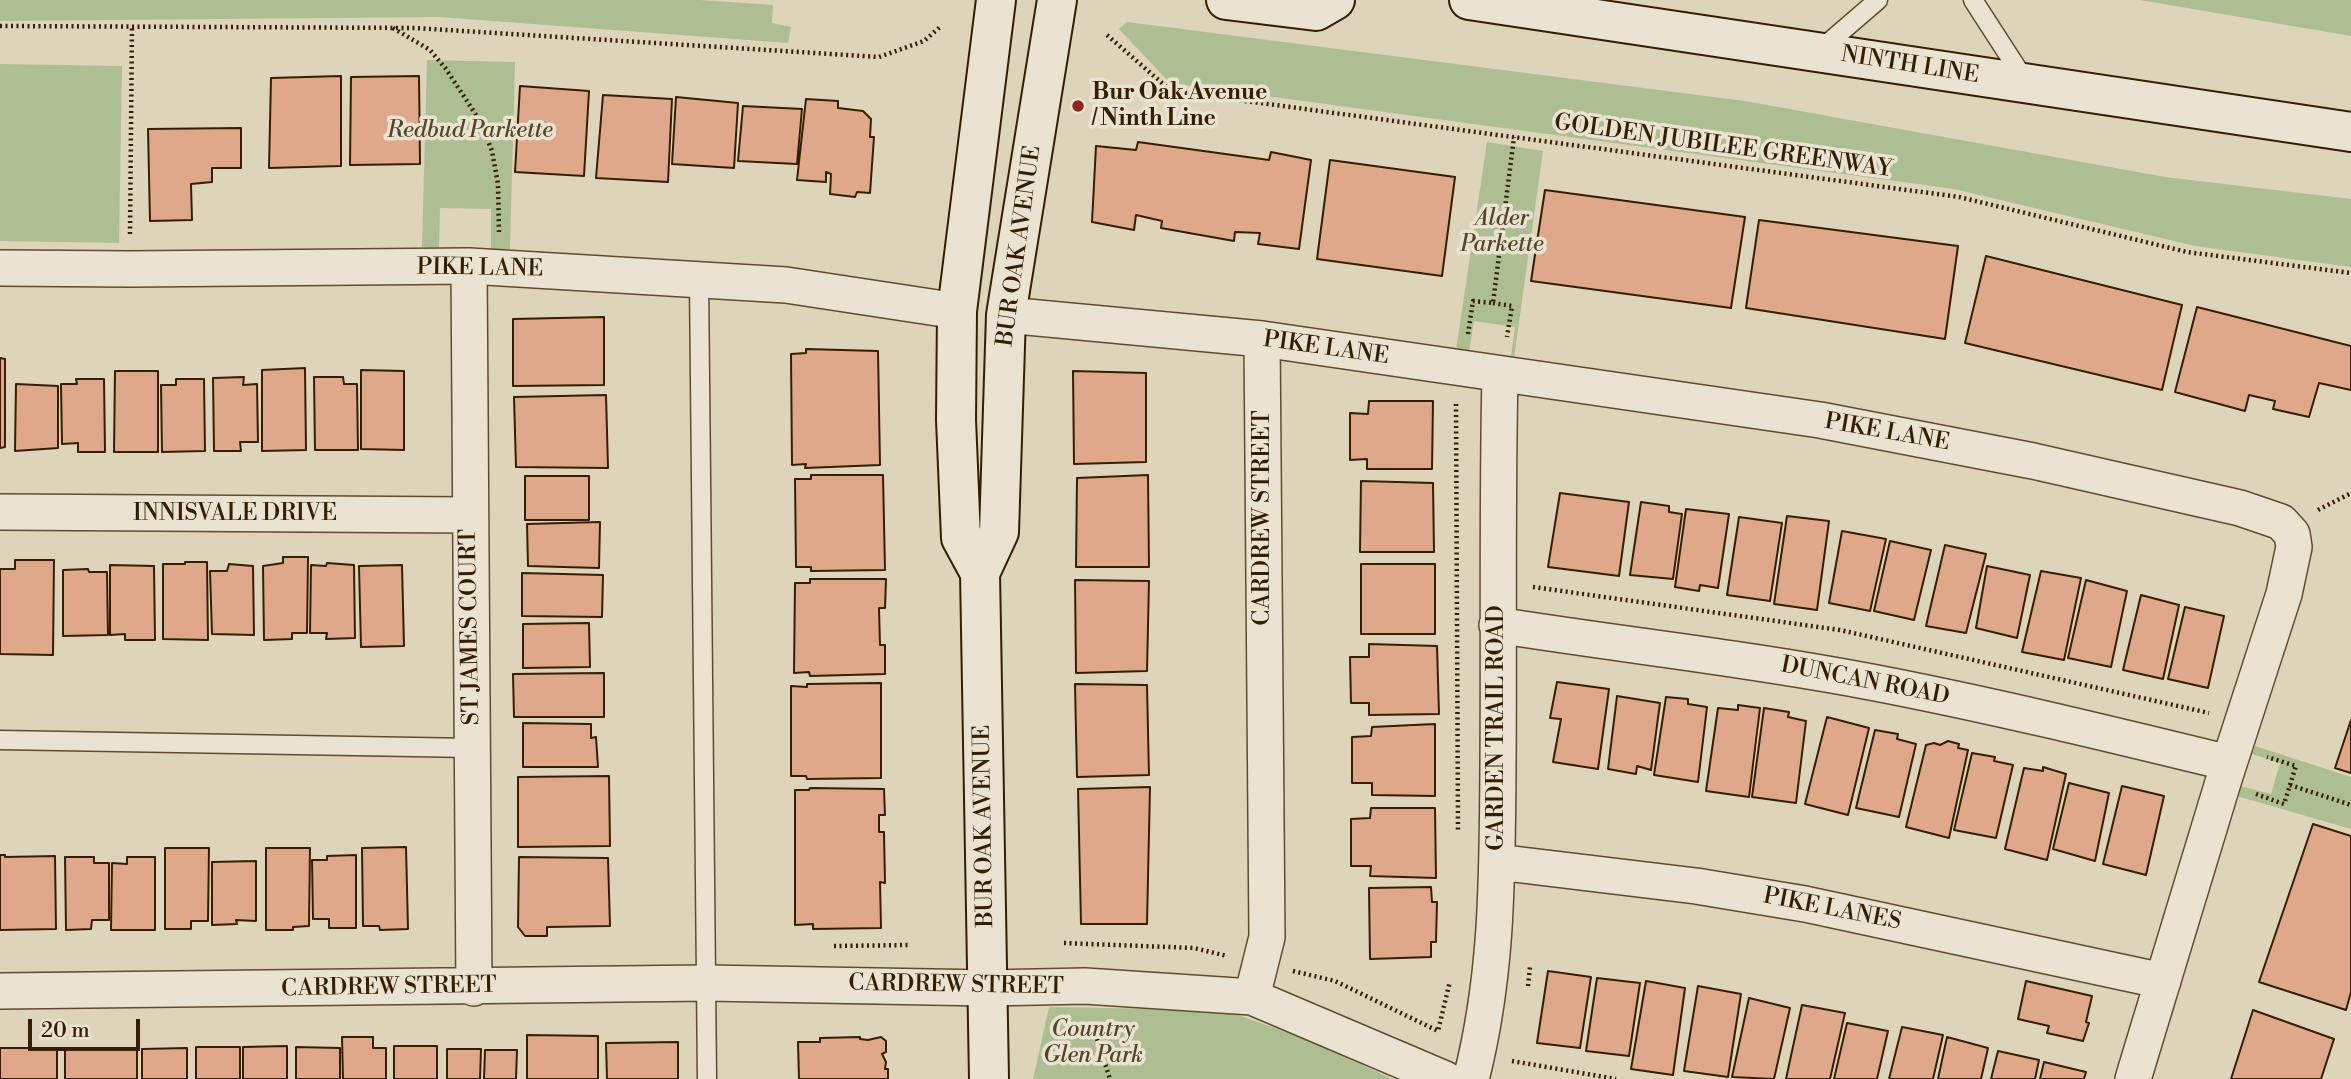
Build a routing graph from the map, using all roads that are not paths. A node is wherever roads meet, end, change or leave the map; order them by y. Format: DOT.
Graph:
graph roads {
  1 [pos="996,0"];
  2 [pos="1057,0"];
  3 [pos="1226,0"];
  4 [pos="1335,0"];
  5 [pos="1469,0"];
  6 [pos="1878,0"];
  7 [pos="1973,0"];
  8 [pos="1818,51"];
  9 [pos="2028,85"];
  10 [pos="2351,132"];
  11 [pos="469,266"];
  12 [pos="0,268"];
  13 [pos="699,279"];
  14 [pos="957,311"];
  15 [pos="1006,315"];
  16 [pos="1262,339"];
  17 [pos="1500,374"];
  18 [pos="0,512"];
  19 [pos="469,515"];
  20 [pos="979,573"];
  21 [pos="1497,625"];
  22 [pos="0,740"];
  23 [pos="473,748"];
  24 [pos="2229,762"];
  25 [pos="1497,862"];
  26 [pos="1256,980"];
  27 [pos="2163,981"];
  28 [pos="706,983"];
  29 [pos="474,988"];
  30 [pos="988,988"];
  31 [pos="0,991"];
  32 [pos="707,1079"];
  33 [pos="989,1079"];
  34 [pos="1445,1079"];
  35 [pos="1471,1079"];
  36 [pos="2133,1079"];
  1 -- 14 [label="street, BUR OAK AVENUE"];
  2 -- 15 [label="street, BUR OAK AVENUE"];
  3 -- 4 [label="street"];
  5 -- 8 [label="street, NINTH LINE"];
  6 -- 8 [label="lane"];
  7 -- 9 [label="lane"];
  8 -- 9 [label="street, NINTH LINE"];
  9 -- 10 [label="street, NINTH LINE"];
  11 -- 12 [label="street, PIKE LANE"];
  11 -- 13 [label="street, PIKE LANE"];
  11 -- 19 [label="street, ST JAMES COURT"];
  13 -- 14 [label="street, PIKE LANE"];
  13 -- 28 [label="lane"];
  14 -- 20 [label="street, BUR OAK AVENUE"];
  15 -- 16 [label="street, PIKE LANE"];
  15 -- 20 [label="street, BUR OAK AVENUE"];
  16 -- 17 [label="street, PIKE LANE"];
  16 -- 26 [label="street, CARDREW STREET"];
  17 -- 21 [label="street, GARDEN TRAIL ROAD"];
  17 -- 24 [label="street, PIKE LANE"];
  18 -- 19 [label="street, INNISVALE DRIVE"];
  19 -- 23 [label="street, ST JAMES COURT"];
  20 -- 30 [label="street, BUR OAK AVENUE"];
  21 -- 24 [label="street, DUNCAN ROAD"];
  21 -- 25 [label="street, GARDEN TRAIL ROAD"];
  22 -- 23 [label="lane"];
  23 -- 29 [label="street, ST JAMES COURT"];
  24 -- 27 [label="street, PIKE LANE"];
  25 -- 27 [label="street, PIKE LANES"];
  25 -- 35 [label="street, GARDEN TRAIL ROAD"];
  26 -- 30 [label="street, CARDREW STREET"];
  26 -- 34 [label="street"];
  27 -- 36 [label="street, PIKE LANE"];
  28 -- 29 [label="street, CARDREW STREET"];
  28 -- 30 [label="street, CARDREW STREET"];
  28 -- 32 [label="lane"];
  29 -- 31 [label="street, CARDREW STREET"];
  30 -- 33 [label="street, BUR OAK AVENUE"];
}
